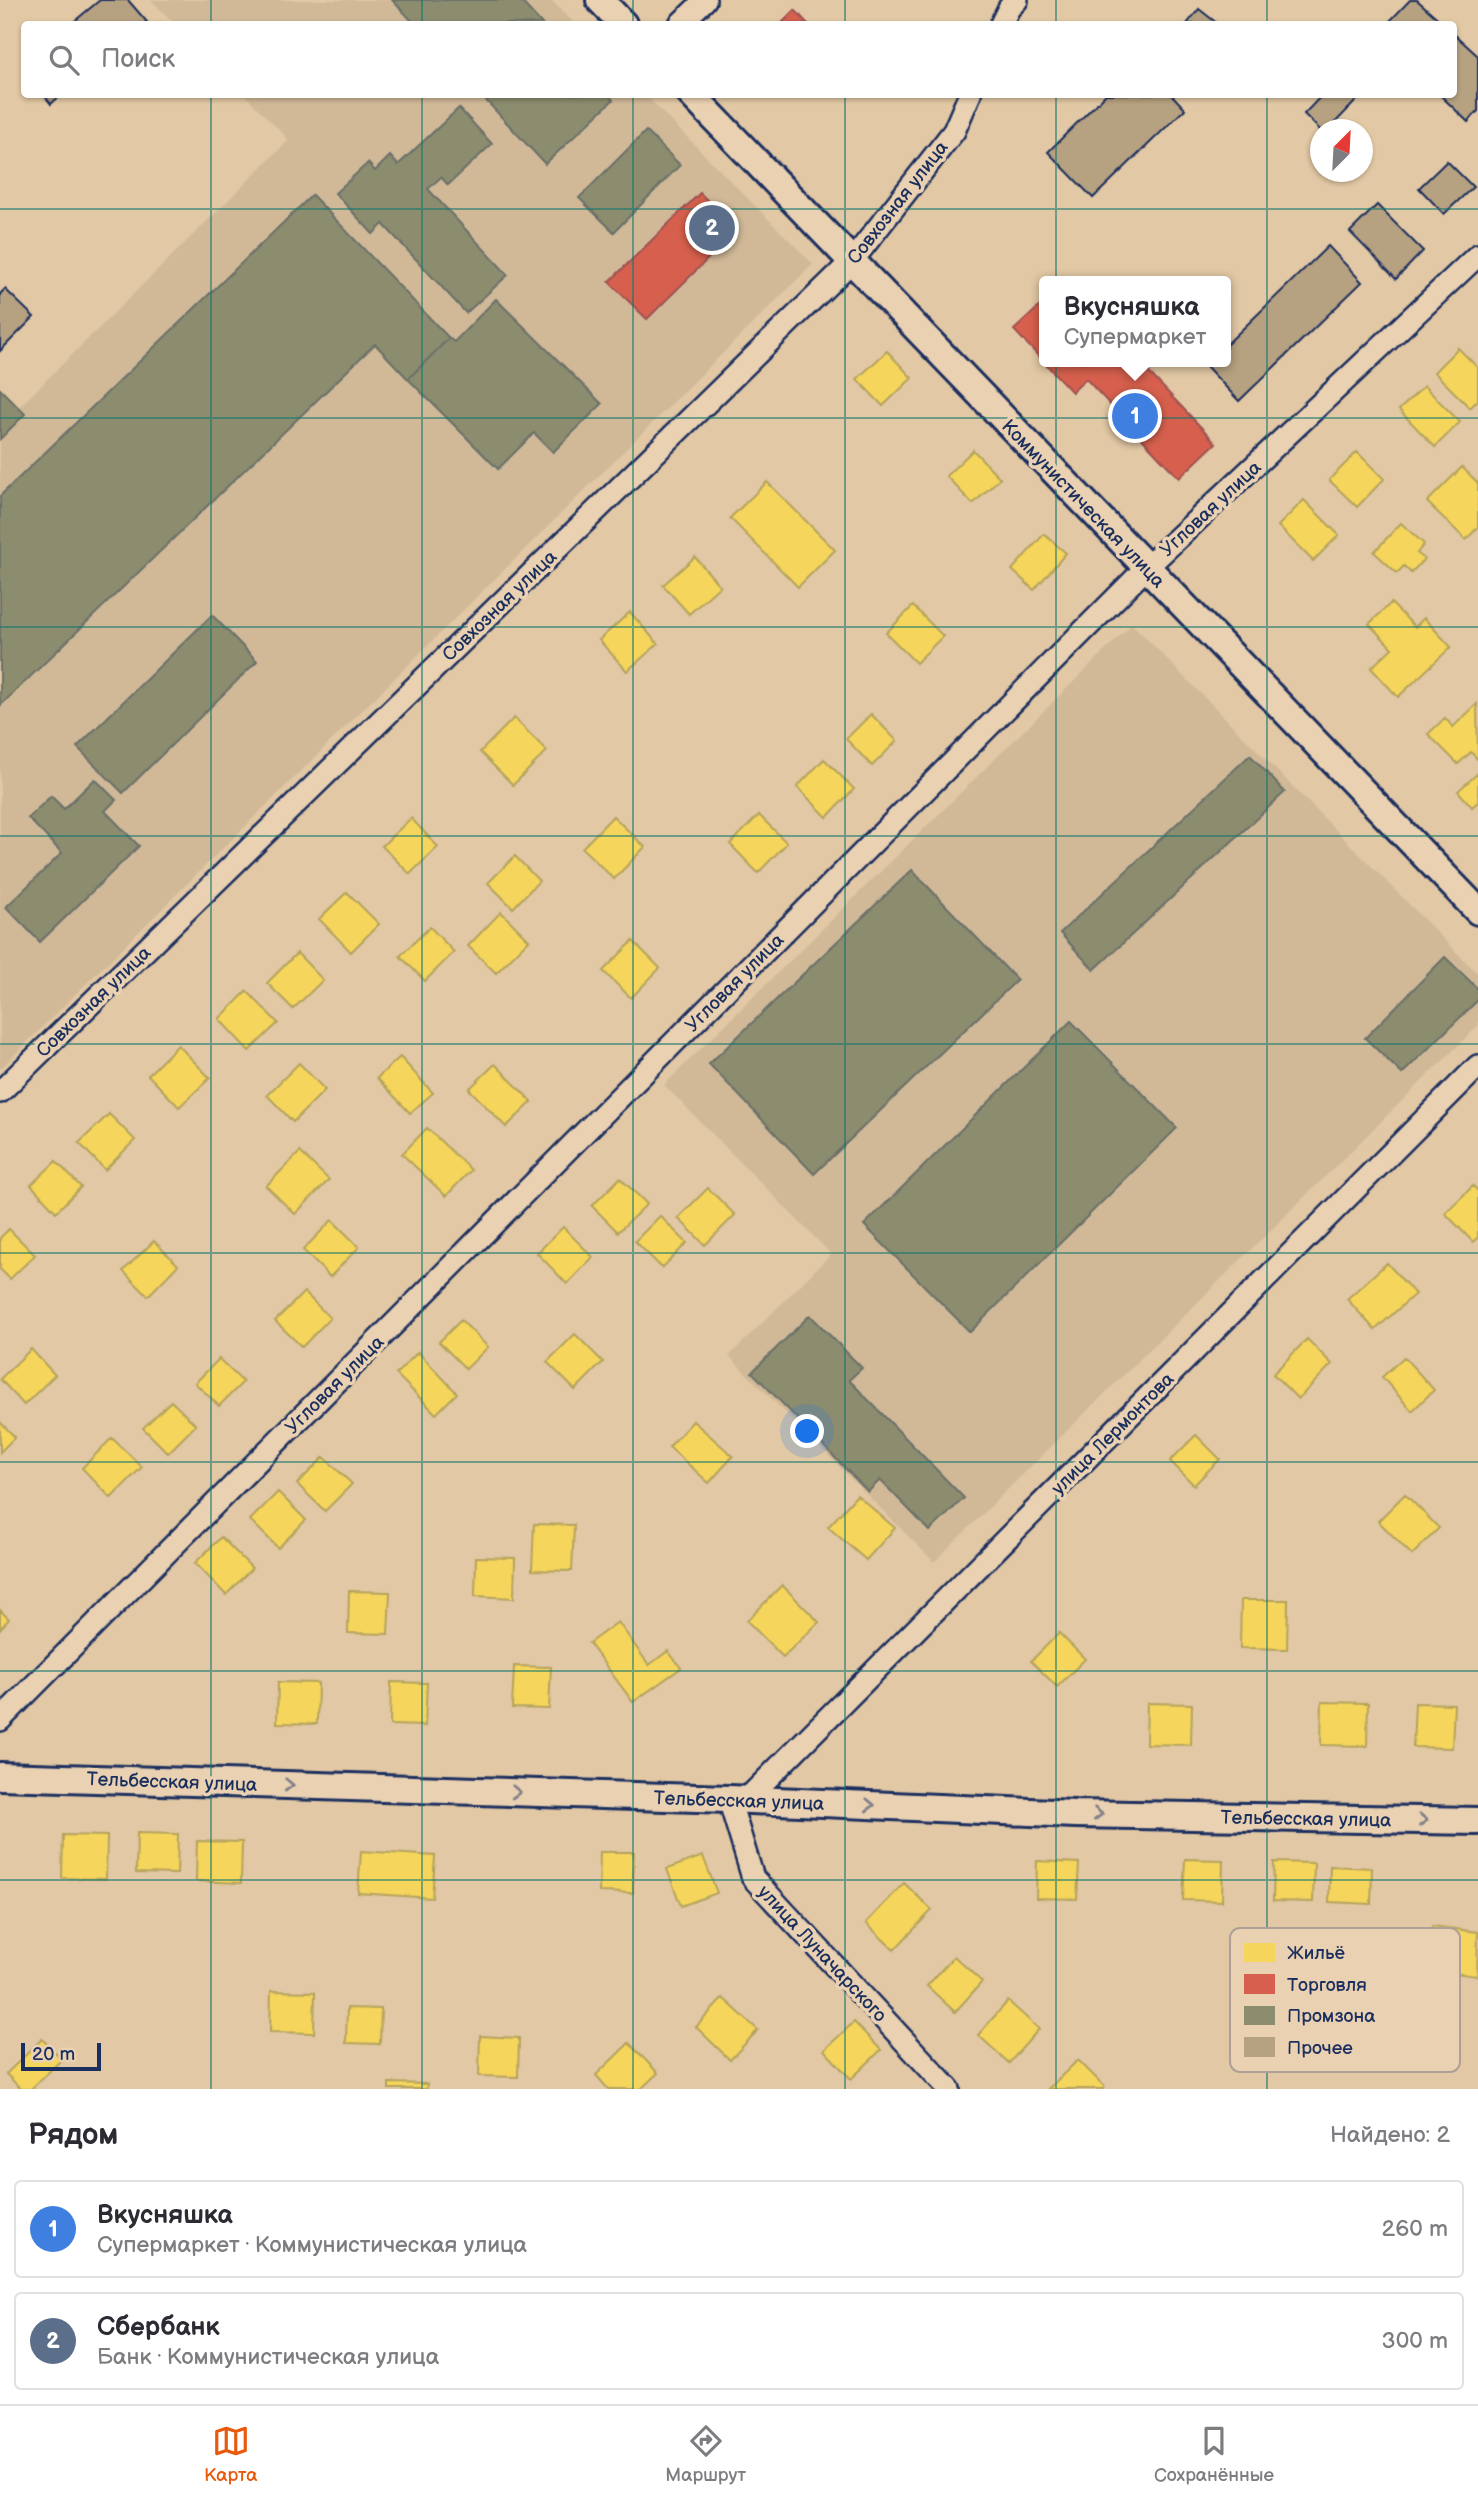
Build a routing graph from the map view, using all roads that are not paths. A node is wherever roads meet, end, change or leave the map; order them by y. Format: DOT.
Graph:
graph roads {
  1 [pos="600,0"];
  2 [pos="705,0"];
  3 [pos="1017,0"];
  4 [pos="620,21"];
  5 [pos="683,21"];
  6 [pos="1002,21"];
  7 [pos="695,98"];
  8 [pos="968,98"];
  9 [pos="1478,255"];
  10 [pos="852,261"];
  11 [pos="1146,568"];
  12 [pos="1478,911"];
  13 [pos="1478,1066"];
  14 [pos="0,1092"];
  15 [pos="0,1720"];
  16 [pos="0,1776"];
  17 [pos="737,1800"];
  18 [pos="1478,1821"];
  19 [pos="949,2089"];
  1 -- 4 [label="street"];
  2 -- 5 [label="street"];
  3 -- 6 [label="street"];
  7 -- 10 [label="street, Коммунистическая улица"];
  8 -- 10 [label="street, Совхозная улица"];
  9 -- 11 [label="street, Угловая улица"];
  10 -- 11 [label="street, Коммунистическая улица"];
  10 -- 14 [label="street, Совхозная улица"];
  11 -- 12 [label="street, Коммунистическая улица"];
  11 -- 15 [label="street, Угловая улица"];
  13 -- 17 [label="street, улица Лермонтова"];
  16 -- 17 [label="street, Тельбесская улица, one-way"];
  17 -- 18 [label="street, Тельбесская улица, one-way"];
  17 -- 19 [label="street, улица Луначарского"];
}
